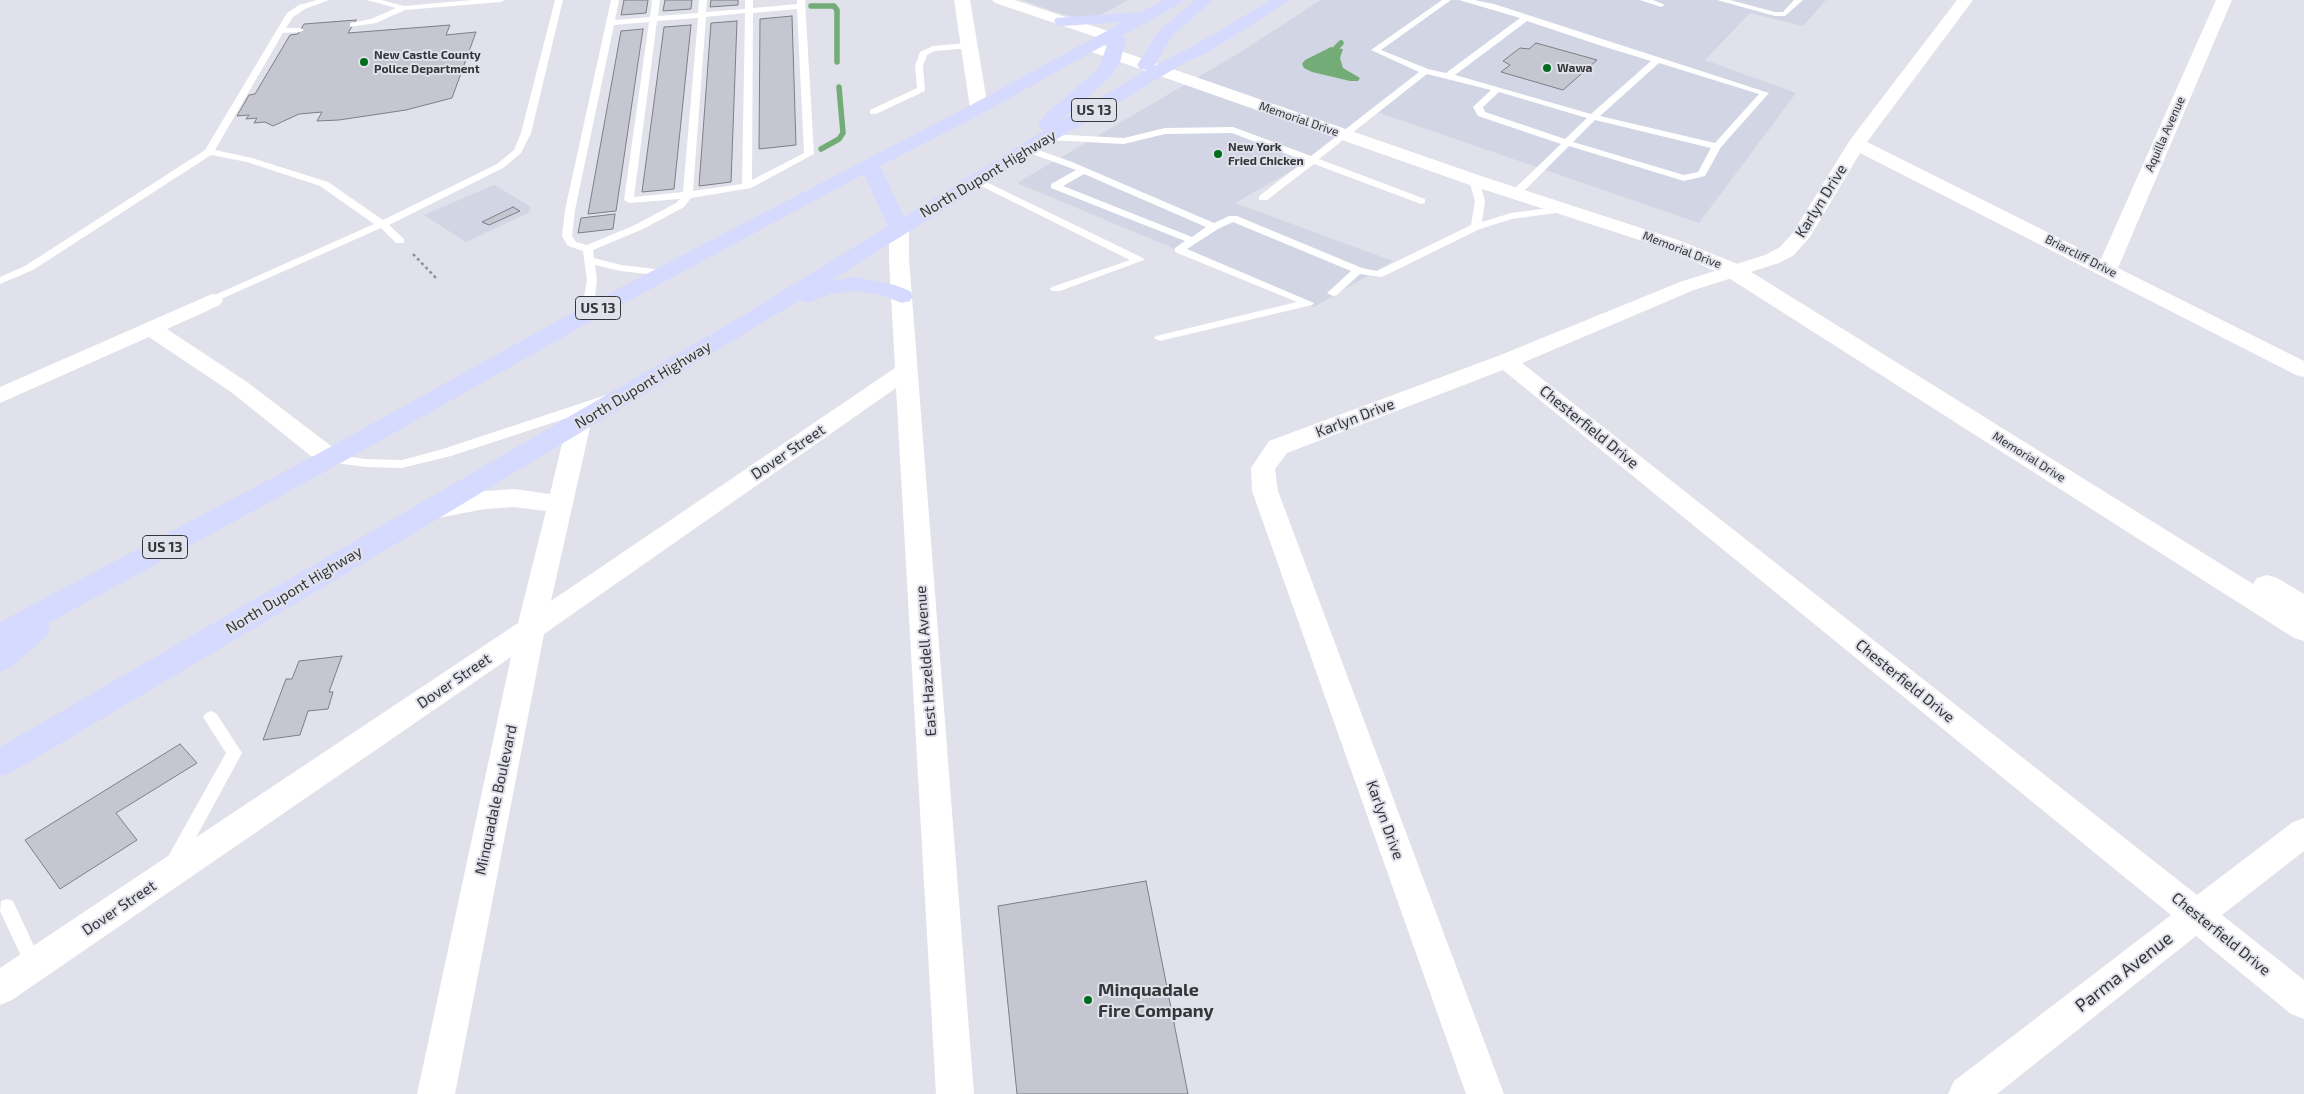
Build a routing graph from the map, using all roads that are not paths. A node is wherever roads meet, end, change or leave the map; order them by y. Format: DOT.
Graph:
graph roads {
  1 [pos="325,0"];
  2 [pos="371,0"];
  3 [pos="501,0"];
  4 [pos="559,0"];
  5 [pos="615,0"];
  6 [pos="656,0"];
  7 [pos="703,0"];
  8 [pos="749,0"];
  9 [pos="962,0"];
  10 [pos="999,0"];
  11 [pos="1175,0"];
  12 [pos="1204,0"];
  13 [pos="1282,0"];
  14 [pos="1447,0"];
  15 [pos="1463,0"];
  16 [pos="1644,0"];
  17 [pos="1721,0"];
  18 [pos="1799,0"];
  19 [pos="1965,0"];
  20 [pos="2224,0"];
  21 [pos="801,3"];
  22 [pos="1660,5"];
  23 [pos="404,8"];
  24 [pos="749,10"];
  25 [pos="1150,14"];
  26 [pos="702,15"];
  27 [pos="1524,18"];
  28 [pos="653,19"];
  29 [pos="1062,21"];
  30 [pos="610,23"];
  31 [pos="353,25"];
  32 [pos="300,30"];
  33 [pos="280,32"];
  34 [pos="1113,43"];
  35 [pos="968,46"];
  36 [pos="1092,46"];
  37 [pos="1178,59"];
  38 [pos="1657,60"];
  39 [pos="1154,62"];
  40 [pos="1425,71"];
  41 [pos="1448,76"];
  42 [pos="1497,89"];
  43 [pos="979,108"];
  44 [pos="873,112"];
  45 [pos="1347,117"];
  46 [pos="1593,117"];
  47 [pos="1345,135"];
  48 [pos="1048,137"];
  49 [pos="1568,143"];
  50 [pos="1856,144"];
  51 [pos="1717,146"];
  52 [pos="1027,149"];
  53 [pos="209,152"];
  54 [pos="1312,160"];
  55 [pos="869,164"];
  56 [pos="1082,171"];
  57 [pos="976,180"];
  58 [pos="1474,180"];
  59 [pos="747,186"];
  60 [pos="1522,187"];
  61 [pos="688,195"];
  62 [pos="1263,198"];
  63 [pos="1421,201"];
  64 [pos="1564,209"];
  65 [pos="382,224"];
  66 [pos="1214,227"];
  67 [pos="1476,227"];
  68 [pos="899,228"];
  69 [pos="400,241"];
  70 [pos="1194,241"];
  71 [pos="589,254"];
  72 [pos="1741,268"];
  73 [pos="2107,269"];
  74 [pos="1358,270"];
  75 [pos="664,273"];
  76 [pos="0,281"];
  77 [pos="1056,289"];
  78 [pos="1333,293"];
  79 [pos="902,296"];
  80 [pos="212,300"];
  81 [pos="587,314"];
  82 [pos="747,323"];
  83 [pos="150,328"];
  84 [pos="1160,338"];
  85 [pos="1506,361"];
  86 [pos="2304,370"];
  87 [pos="906,371"];
  88 [pos="645,383"];
  89 [pos="0,396"];
  90 [pos="578,423"];
  91 [pos="330,458"];
  92 [pos="560,507"];
  93 [pos="432,510"];
  94 [pos="66,601"];
  95 [pos="2304,608"];
  96 [pos="531,629"];
  97 [pos="2304,630"];
  98 [pos="0,636"];
  99 [pos="0,660"];
  100 [pos="211,717"];
  101 [pos="0,763"];
  102 [pos="2304,832"];
  103 [pos="166,876"];
  104 [pos="6,907"];
  105 [pos="2197,915"];
  106 [pos="34,965"];
  107 [pos="0,988"];
  108 [pos="2304,1002"];
  109 [pos="436,1094"];
  110 [pos="955,1094"];
  111 [pos="1485,1094"];
  112 [pos="1967,1094"];
  1 -- 33 [label="lane"];
  2 -- 23 [label="lane"];
  3 -- 23 [label="lane"];
  4 -- 65 [label="lane"];
  5 -- 30 [label="lane"];
  6 -- 28 [label="lane"];
  7 -- 26 [label="lane"];
  8 -- 24 [label="lane"];
  9 -- 35 [label="street"];
  10 -- 29 [label="street, Memorial Drive"];
  10 -- 36 [label="street, Memorial Drive"];
  11 -- 25 [label="highway"];
  12 -- 39 [label="highway"];
  13 -- 37 [label="highway, North Dupont Highway / US 13"];
  14 -- 40 [label="lane"];
  15 -- 27 [label="lane"];
  16 -- 22 [label="lane"];
  17 -- 18 [label="lane"];
  19 -- 50 [label="street, Karlyn Drive"];
  20 -- 73 [label="street, Aquilla Avenue"];
  21 -- 24 [label="lane"];
  21 -- 59 [label="lane"];
  23 -- 31 [label="lane"];
  24 -- 26 [label="lane"];
  24 -- 59 [label="lane"];
  25 -- 29 [label="highway"];
  25 -- 34 [label="highway"];
  26 -- 28 [label="lane"];
  26 -- 61 [label="lane"];
  27 -- 38 [label="lane"];
  27 -- 41 [label="lane"];
  28 -- 30 [label="lane"];
  28 -- 61 [label="lane"];
  29 -- 34 [label="street, Memorial Drive"];
  30 -- 71 [label="lane"];
  32 -- 33 [label="lane"];
  33 -- 53 [label="lane"];
  34 -- 36 [label="street, Memorial Drive"];
  34 -- 39 [label="street, Memorial Drive"];
  34 -- 52 [label="highway"];
  35 -- 43 [label="street"];
  35 -- 44 [label="lane"];
  36 -- 43 [label="highway, US 13"];
  37 -- 39 [label="highway, North Dupont Highway / US 13"];
  37 -- 45 [label="street, Memorial Drive"];
  38 -- 46 [label="lane"];
  38 -- 51 [label="lane"];
  39 -- 47 [label="street, Memorial Drive"];
  39 -- 48 [label="highway, North Dupont Highway / US 13"];
  40 -- 41 [label="lane"];
  40 -- 45 [label="lane"];
  41 -- 42 [label="lane"];
  42 -- 46 [label="lane"];
  42 -- 49 [label="lane"];
  43 -- 55 [label="highway, US 13"];
  45 -- 47 [label="lane"];
  45 -- 60 [label="street, Memorial Drive"];
  46 -- 49 [label="lane"];
  46 -- 51 [label="lane"];
  47 -- 54 [label="lane"];
  47 -- 58 [label="street, Memorial Drive"];
  48 -- 52 [label="highway, North Dupont Highway / US 13"];
  48 -- 54 [label="lane"];
  49 -- 51 [label="lane"];
  49 -- 60 [label="lane"];
  50 -- 72 [label="street, Karlyn Drive"];
  50 -- 73 [label="street, Briarcliff Drive"];
  52 -- 56 [label="lane"];
  52 -- 57 [label="highway, North Dupont Highway / US 13"];
  53 -- 65 [label="lane"];
  53 -- 76 [label="lane"];
  54 -- 62 [label="lane"];
  54 -- 63 [label="lane"];
  55 -- 68 [label="highway"];
  55 -- 75 [label="highway, US 13"];
  56 -- 66 [label="lane"];
  56 -- 70 [label="lane"];
  57 -- 68 [label="highway, North Dupont Highway / US 13"];
  57 -- 77 [label="lane"];
  58 -- 60 [label="street, Memorial Drive"];
  58 -- 67 [label="lane"];
  59 -- 61 [label="lane"];
  60 -- 64 [label="street, Memorial Drive"];
  60 -- 72 [label="street, Memorial Drive"];
  61 -- 71 [label="lane"];
  64 -- 67 [label="lane"];
  64 -- 72 [label="street, Memorial Drive"];
  65 -- 69 [label="lane"];
  65 -- 80 [label="lane"];
  66 -- 70 [label="lane"];
  66 -- 74 [label="lane"];
  67 -- 74 [label="lane"];
  68 -- 79 [label="street, East Hazeldell Avenue"];
  68 -- 82 [label="highway, North Dupont Highway / US 13"];
  70 -- 84 [label="lane"];
  71 -- 75 [label="lane"];
  71 -- 81 [label="lane"];
  72 -- 85 [label="street, Karlyn Drive"];
  72 -- 95 [label="street, Memorial Drive"];
  72 -- 97 [label="street, Memorial Drive"];
  73 -- 86 [label="street, Briarcliff Drive"];
  74 -- 78 [label="lane"];
  75 -- 81 [label="highway, US 13"];
  79 -- 82 [label="highway"];
  79 -- 87 [label="street, East Hazeldell Avenue"];
  80 -- 83 [label="street"];
  81 -- 91 [label="highway, US 13"];
  82 -- 88 [label="highway, North Dupont Highway / US 13"];
  83 -- 89 [label="street"];
  83 -- 91 [label="street"];
  85 -- 105 [label="street, Chesterfield Drive"];
  85 -- 111 [label="street, Karlyn Drive"];
  87 -- 96 [label="street, Dover Street"];
  87 -- 110 [label="street, East Hazeldell Avenue"];
  88 -- 90 [label="highway, North Dupont Highway / US 13"];
  88 -- 91 [label="lane"];
  90 -- 92 [label="street, Minquadale Boulevard"];
  90 -- 93 [label="highway, North Dupont Highway / US 13"];
  91 -- 94 [label="highway, US 13"];
  92 -- 93 [label="street"];
  92 -- 96 [label="street, Minquadale Boulevard"];
  93 -- 101 [label="highway, North Dupont Highway / US 13"];
  94 -- 98 [label="highway, US 13"];
  94 -- 99 [label="highway"];
  96 -- 103 [label="street, Dover Street"];
  96 -- 109 [label="street, Minquadale Boulevard"];
  100 -- 103 [label="lane"];
  102 -- 105 [label="street, Parma Avenue"];
  103 -- 106 [label="street, Dover Street"];
  104 -- 106 [label="lane"];
  105 -- 108 [label="street, Chesterfield Drive"];
  105 -- 112 [label="street, Parma Avenue"];
  106 -- 107 [label="street, Dover Street"];
}
